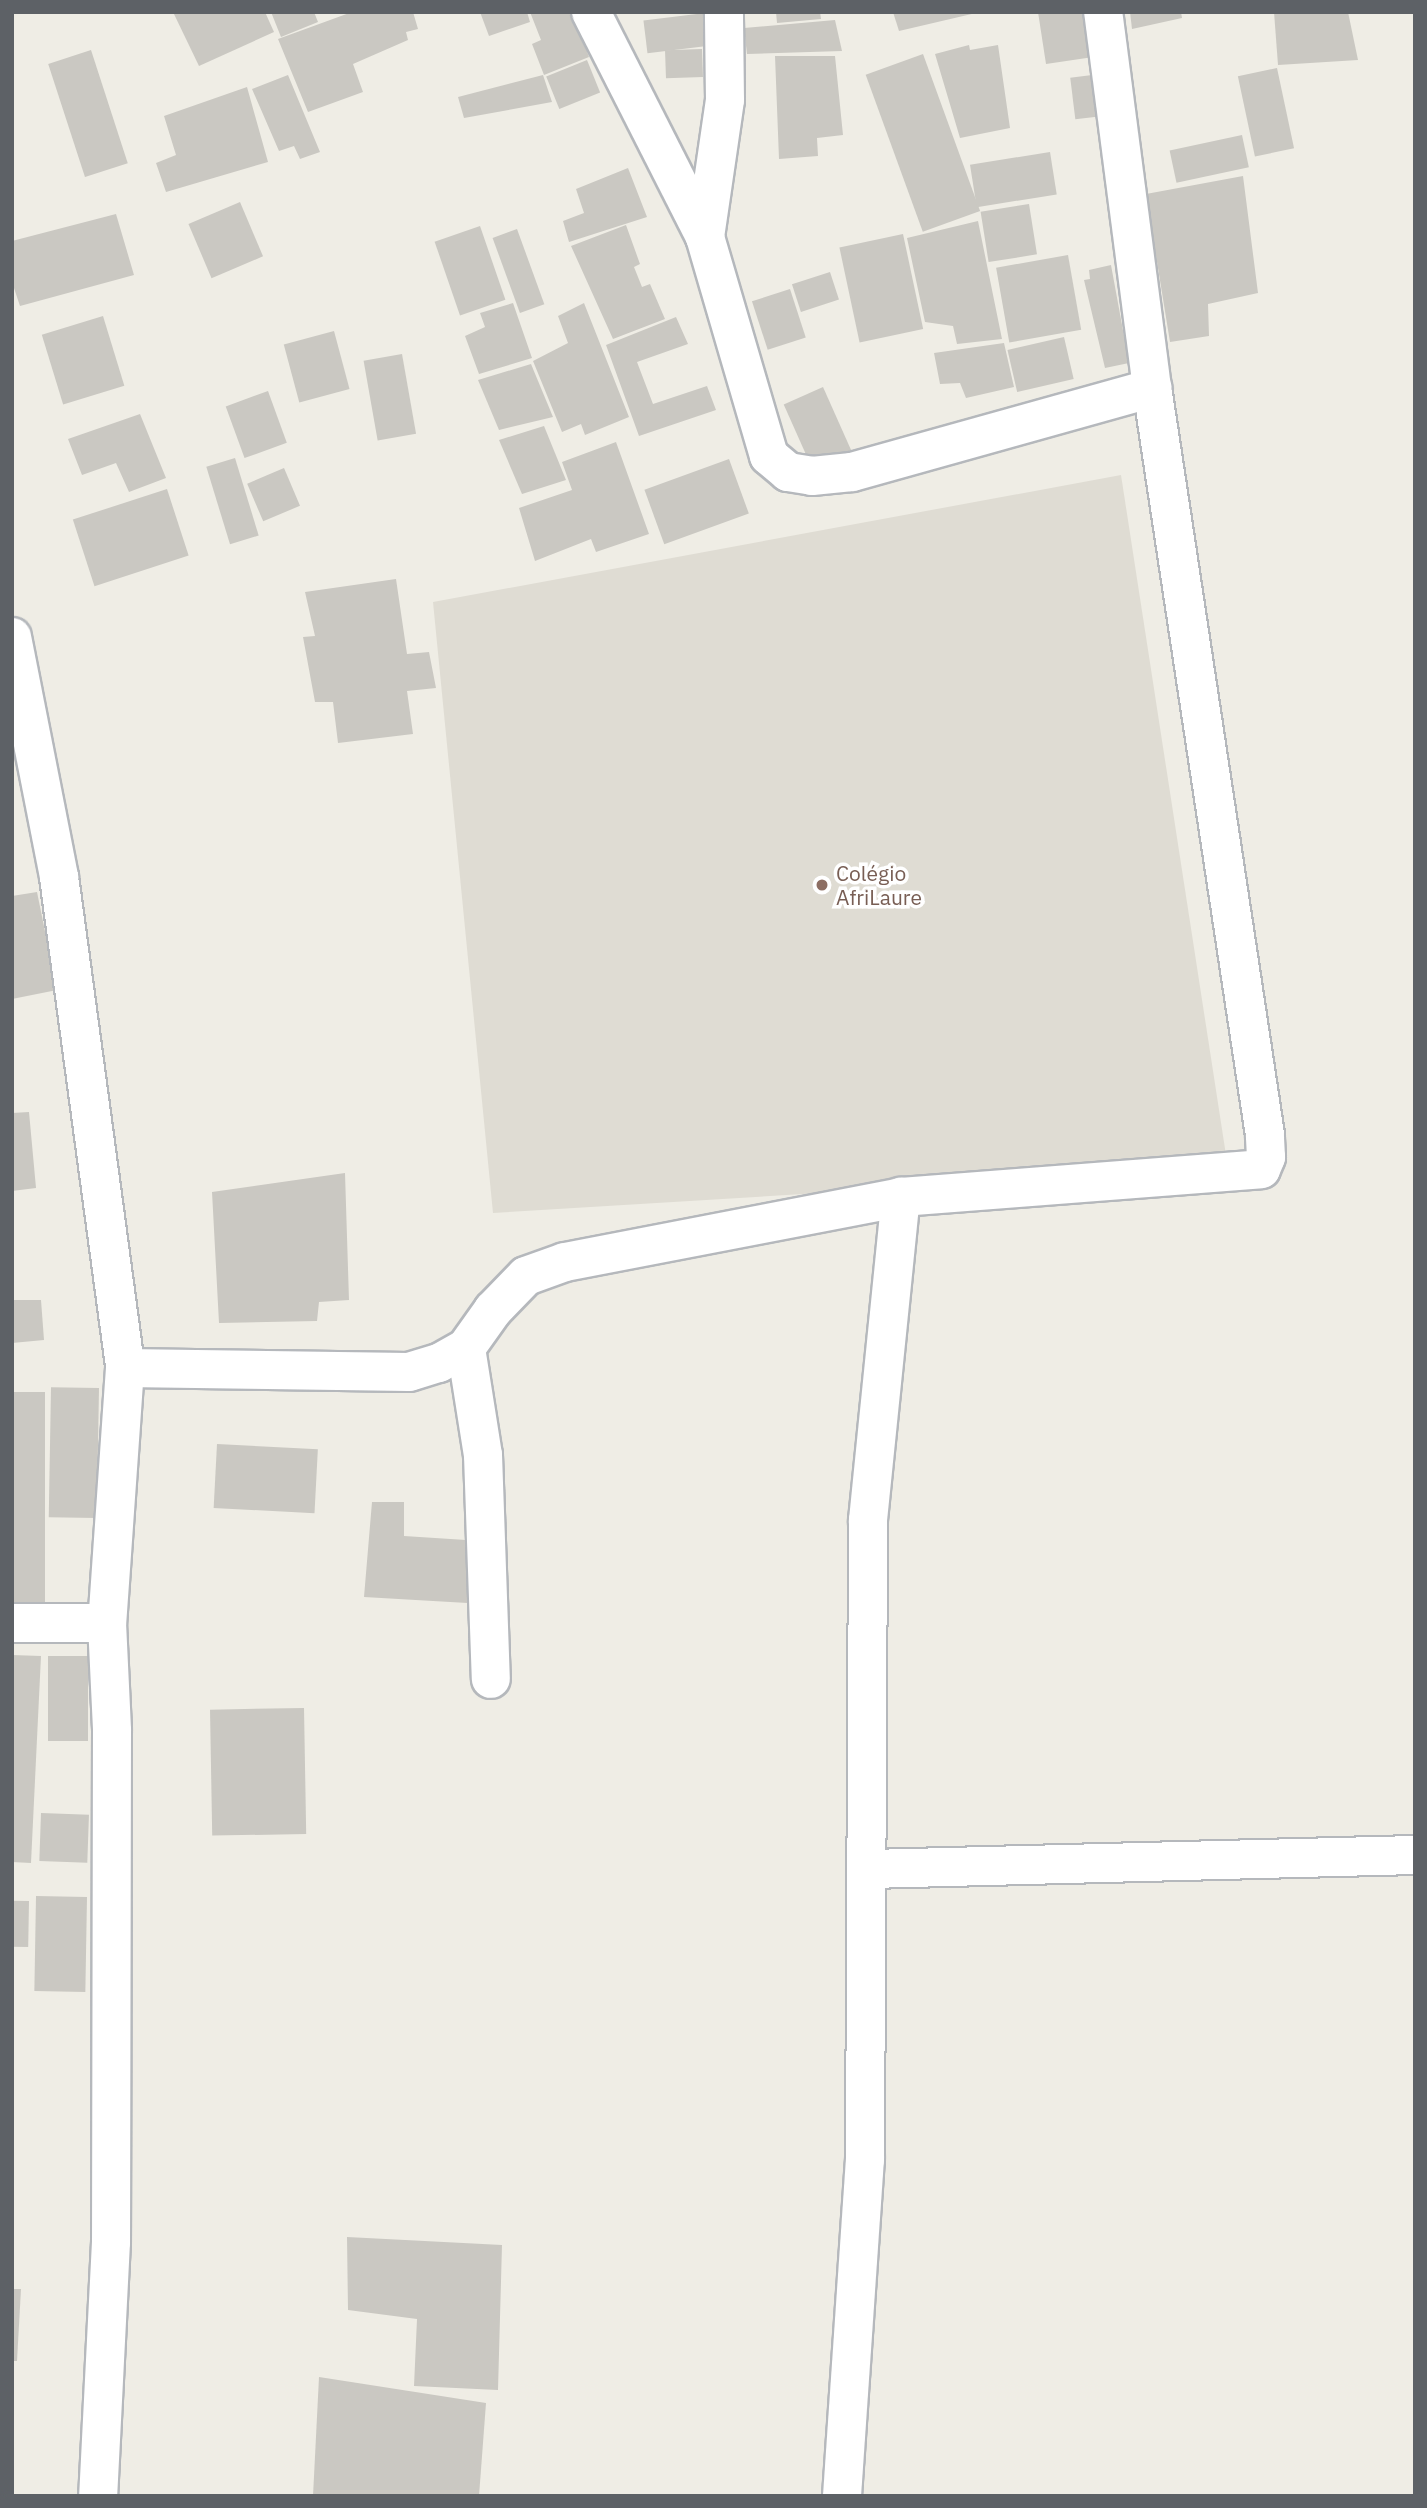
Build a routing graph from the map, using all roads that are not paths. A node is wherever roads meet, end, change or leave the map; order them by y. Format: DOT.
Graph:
graph roads {
  1 [pos="591,12"];
  2 [pos="724,12"];
  3 [pos="1103,12"];
  4 [pos="705,237"];
  5 [pos="1152,388"];
  6 [pos="12,637"];
  7 [pos="901,1197"];
  8 [pos="466,1348"];
  9 [pos="125,1368"];
  10 [pos="12,1623"];
  11 [pos="107,1623"];
  12 [pos="491,1679"];
  13 [pos="1415,1855"];
  14 [pos="870,1869"];
  15 [pos="98,2496"];
  16 [pos="842,2496"];
  1 -- 4 [label="street"];
  2 -- 4 [label="street"];
  3 -- 5 [label="street"];
  4 -- 5 [label="street"];
  5 -- 7 [label="street"];
  6 -- 9 [label="street"];
  7 -- 8 [label="street"];
  7 -- 14 [label="street"];
  8 -- 9 [label="street"];
  8 -- 12 [label="street"];
  9 -- 11 [label="street"];
  10 -- 11 [label="street"];
  11 -- 15 [label="street"];
  13 -- 14 [label="street"];
  14 -- 16 [label="street"];
}
